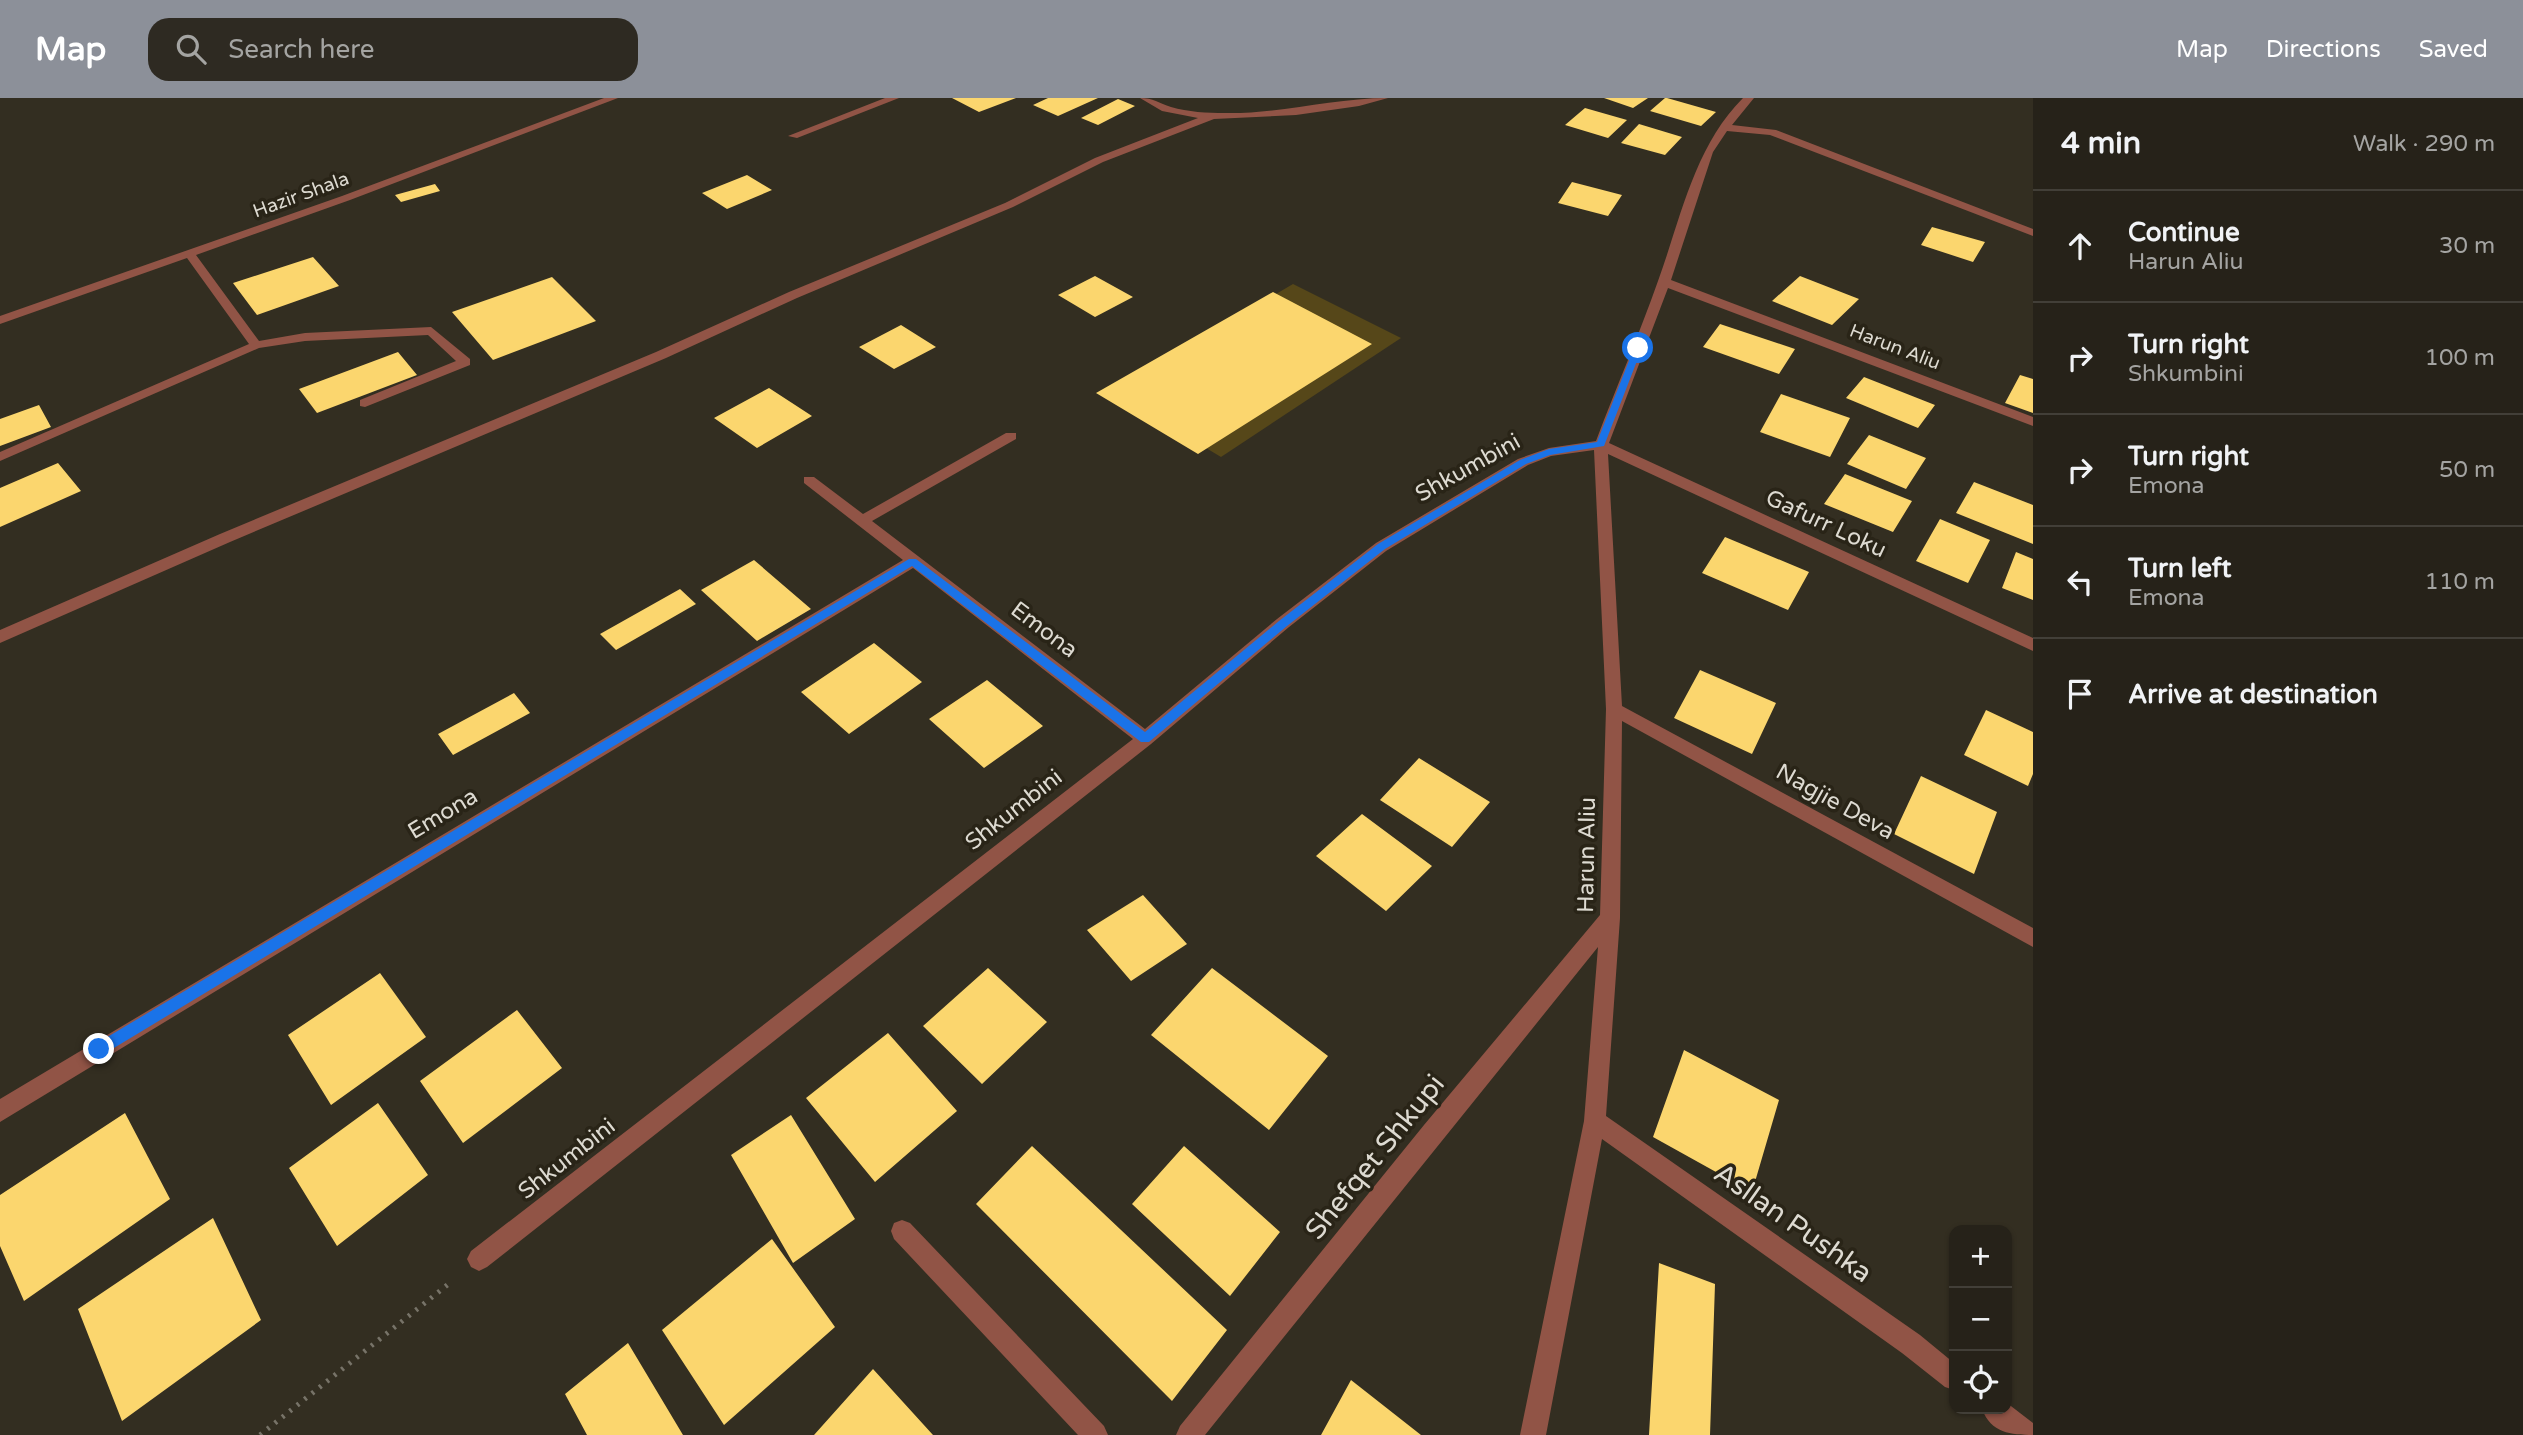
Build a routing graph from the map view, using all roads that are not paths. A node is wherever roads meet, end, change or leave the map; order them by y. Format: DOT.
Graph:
graph roads {
  1 [pos="613,98"];
  2 [pos="894,98"];
  3 [pos="1145,98"];
  4 [pos="1383,98"];
  5 [pos="1749,98"];
  6 [pos="1214,115"];
  7 [pos="1726,128"];
  8 [pos="793,136"];
  9 [pos="2033,233"];
  10 [pos="190,253"];
  11 [pos="1664,282"];
  12 [pos="0,320"];
  13 [pos="256,345"];
  14 [pos="365,403"];
  15 [pos="2033,422"];
  16 [pos="1011,436"];
  17 [pos="1601,444"];
  18 [pos="0,457"];
  19 [pos="809,480"];
  20 [pos="862,521"];
  21 [pos="913,561"];
  22 [pos="0,638"];
  23 [pos="2033,645"];
  24 [pos="1614,709"];
  25 [pos="1145,738"];
  26 [pos="1610,918"];
  27 [pos="2033,938"];
  28 [pos="0,1111"];
  29 [pos="1595,1121"];
  30 [pos="902,1231"];
  31 [pos="479,1259"];
  32 [pos="1949,1374"];
  33 [pos="2001,1414"];
  34 [pos="1095,1435"];
  35 [pos="1189,1435"];
  36 [pos="1533,1435"];
  37 [pos="2028,1435"];
  1 -- 10 [label="street, Hazir Shala"];
  2 -- 8 [label="street"];
  3 -- 6 [label="street"];
  4 -- 6 [label="street"];
  5 -- 7 [label="street, Harun Aliu"];
  6 -- 22 [label="street"];
  7 -- 9 [label="street"];
  7 -- 11 [label="street, Harun Aliu"];
  10 -- 12 [label="street, Hazir Shala"];
  10 -- 13 [label="street"];
  11 -- 15 [label="street, Harun Aliu"];
  11 -- 17 [label="street, Harun Aliu"];
  13 -- 14 [label="street"];
  13 -- 18 [label="street"];
  16 -- 20 [label="street"];
  17 -- 23 [label="street, Gafurr Loku"];
  17 -- 24 [label="street, Harun Aliu"];
  17 -- 25 [label="street, Shkumbini"];
  19 -- 20 [label="street, Emona"];
  20 -- 21 [label="street, Emona"];
  21 -- 25 [label="street, Emona"];
  21 -- 28 [label="street, Emona"];
  24 -- 26 [label="street, Harun Aliu"];
  24 -- 27 [label="street, Nagjie Deva"];
  25 -- 31 [label="street, Shkumbini"];
  26 -- 29 [label="street, Harun Aliu"];
  26 -- 35 [label="street, Shefqet Shkupi"];
  29 -- 32 [label="street, Asllan Pushka"];
  29 -- 36 [label="street, Harun Aliu"];
  30 -- 34 [label="street"];
  33 -- 37 [label="street"];
}
